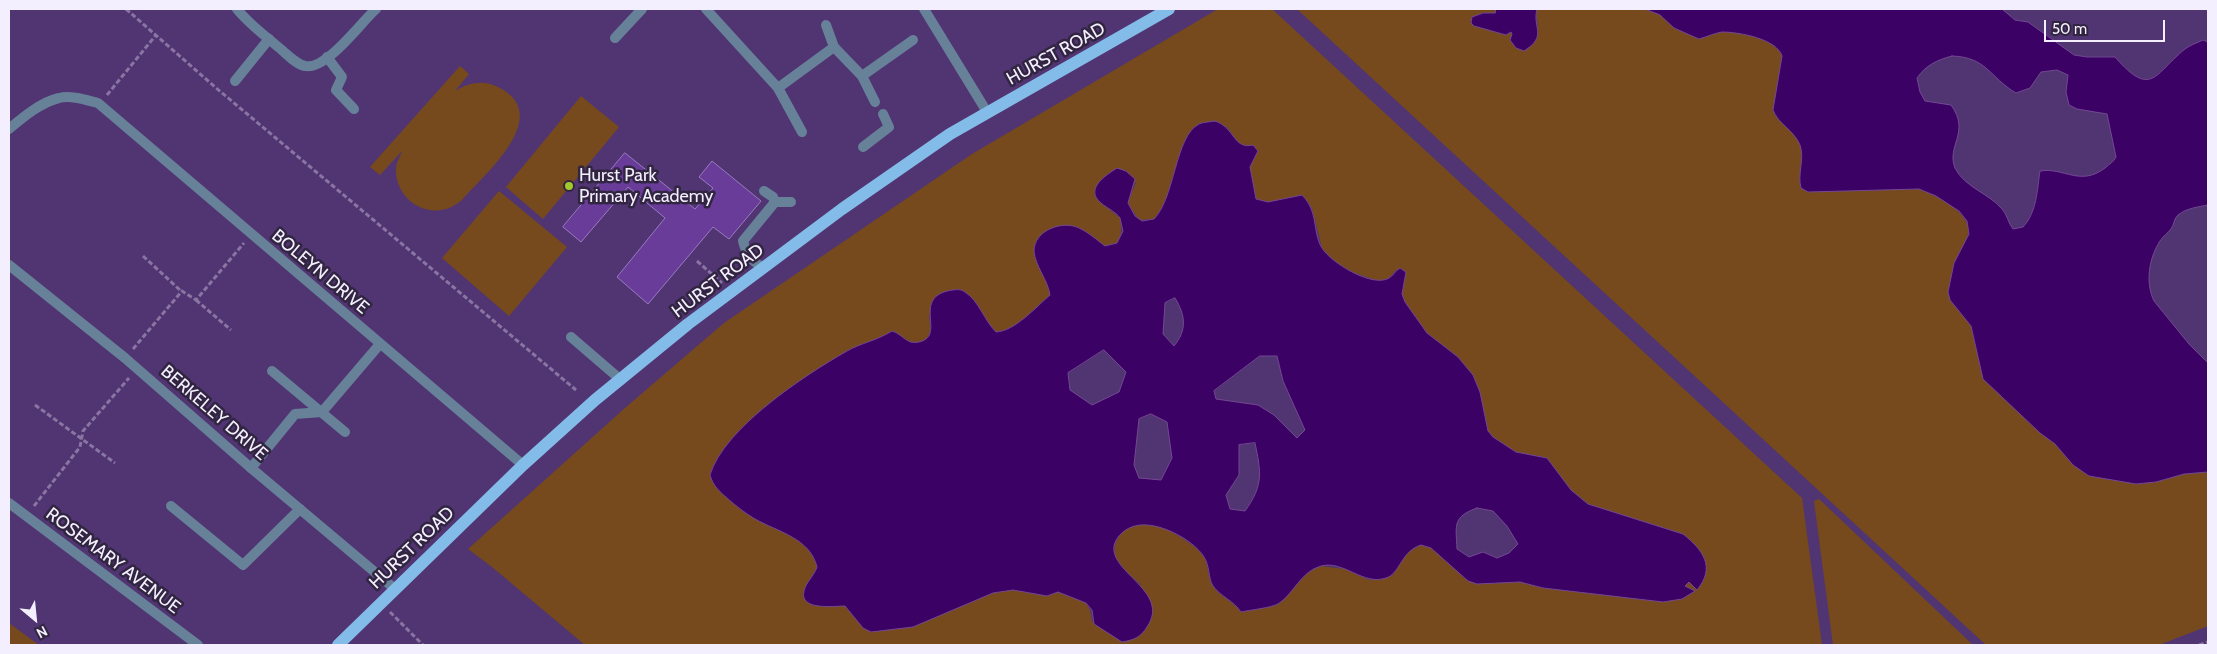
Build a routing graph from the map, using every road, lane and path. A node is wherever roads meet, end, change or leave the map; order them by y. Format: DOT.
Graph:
graph roads {
  1 [pos="126,9"];
  2 [pos="237,9"];
  3 [pos="376,9"];
  4 [pos="642,9"];
  5 [pos="706,9"];
  6 [pos="924,9"];
  7 [pos="1169,9"];
  8 [pos="826,25"];
  9 [pos="156,35"];
  10 [pos="615,38"];
  11 [pos="269,39"];
  12 [pos="914,40"];
  13 [pos="834,48"];
  14 [pos="327,57"];
  15 [pos="862,76"];
  16 [pos="235,81"];
  17 [pos="778,88"];
  18 [pos="875,102"];
  19 [pos="100,105"];
  20 [pos="354,109"];
  21 [pos="987,112"];
  22 [pos="884,114"];
  23 [pos="9,129"];
  24 [pos="802,132"];
  25 [pos="863,147"];
  26 [pos="764,191"];
  27 [pos="774,202"];
  28 [pos="791,202"];
  29 [pos="250,235"];
  30 [pos="143,256"];
  31 [pos="697,262"];
  32 [pos="9,265"];
  33 [pos="763,268"];
  34 [pos="725,285"];
  35 [pos="182,291"];
  36 [pos="196,300"];
  37 [pos="231,330"];
  38 [pos="571,337"];
  39 [pos="380,344"];
  40 [pos="126,358"];
  41 [pos="137,368"];
  42 [pos="272,371"];
  43 [pos="621,380"];
  44 [pos="576,390"];
  45 [pos="35,405"];
  46 [pos="322,412"];
  47 [pos="345,432"];
  48 [pos="82,440"];
  49 [pos="115,463"];
  50 [pos="523,465"];
  51 [pos="251,468"];
  52 [pos="9,503"];
  53 [pos="171,506"];
  54 [pos="300,509"];
  55 [pos="26,516"];
  56 [pos="395,589"];
  57 [pos="381,603"];
  58 [pos="2208,642"];
  59 [pos="198,645"];
  60 [pos="338,645"];
  61 [pos="423,645"];
  62 [pos="2199,645"];
  1 -- 9 [label="path"];
  2 -- 11 [label="street"];
  3 -- 14 [label="street"];
  4 -- 10 [label="street"];
  5 -- 17 [label="street"];
  6 -- 21 [label="street"];
  7 -- 21 [label="main road, HURST ROAD"];
  8 -- 13 [label="street"];
  9 -- 19 [label="path"];
  9 -- 44 [label="path"];
  11 -- 14 [label="street"];
  11 -- 16 [label="street"];
  12 -- 15 [label="street"];
  13 -- 15 [label="street"];
  13 -- 17 [label="street"];
  14 -- 20 [label="street"];
  15 -- 18 [label="street"];
  17 -- 24 [label="street"];
  19 -- 23 [label="street"];
  19 -- 29 [label="street, BOLEYN DRIVE"];
  21 -- 33 [label="main road, HURST ROAD"];
  22 -- 25 [label="street"];
  26 -- 27 [label="street"];
  27 -- 28 [label="street"];
  27 -- 33 [label="street"];
  29 -- 36 [label="path"];
  29 -- 39 [label="street, BOLEYN DRIVE"];
  30 -- 35 [label="path"];
  31 -- 34 [label="path"];
  32 -- 40 [label="street, BERKELEY DRIVE"];
  33 -- 43 [label="main road, HURST ROAD"];
  35 -- 36 [label="path"];
  35 -- 40 [label="path"];
  36 -- 37 [label="path"];
  38 -- 43 [label="street"];
  39 -- 46 [label="street"];
  39 -- 50 [label="street, BOLEYN DRIVE"];
  40 -- 41 [label="street, BERKELEY DRIVE"];
  41 -- 48 [label="path"];
  41 -- 51 [label="street, BERKELEY DRIVE"];
  42 -- 46 [label="street"];
  43 -- 50 [label="main road, HURST ROAD"];
  45 -- 48 [label="path"];
  46 -- 47 [label="street"];
  46 -- 51 [label="street"];
  48 -- 49 [label="path"];
  48 -- 55 [label="path"];
  50 -- 56 [label="main road, HURST ROAD"];
  51 -- 54 [label="street, BERKELEY DRIVE"];
  52 -- 55 [label="street, ROSEMARY AVENUE"];
  53 -- 54 [label="street"];
  54 -- 56 [label="street, BERKELEY DRIVE"];
  55 -- 59 [label="street, ROSEMARY AVENUE"];
  56 -- 57 [label="main road, HURST ROAD"];
  57 -- 60 [label="main road, HURST ROAD"];
  57 -- 61 [label="path"];
  58 -- 62 [label="path"];
}
